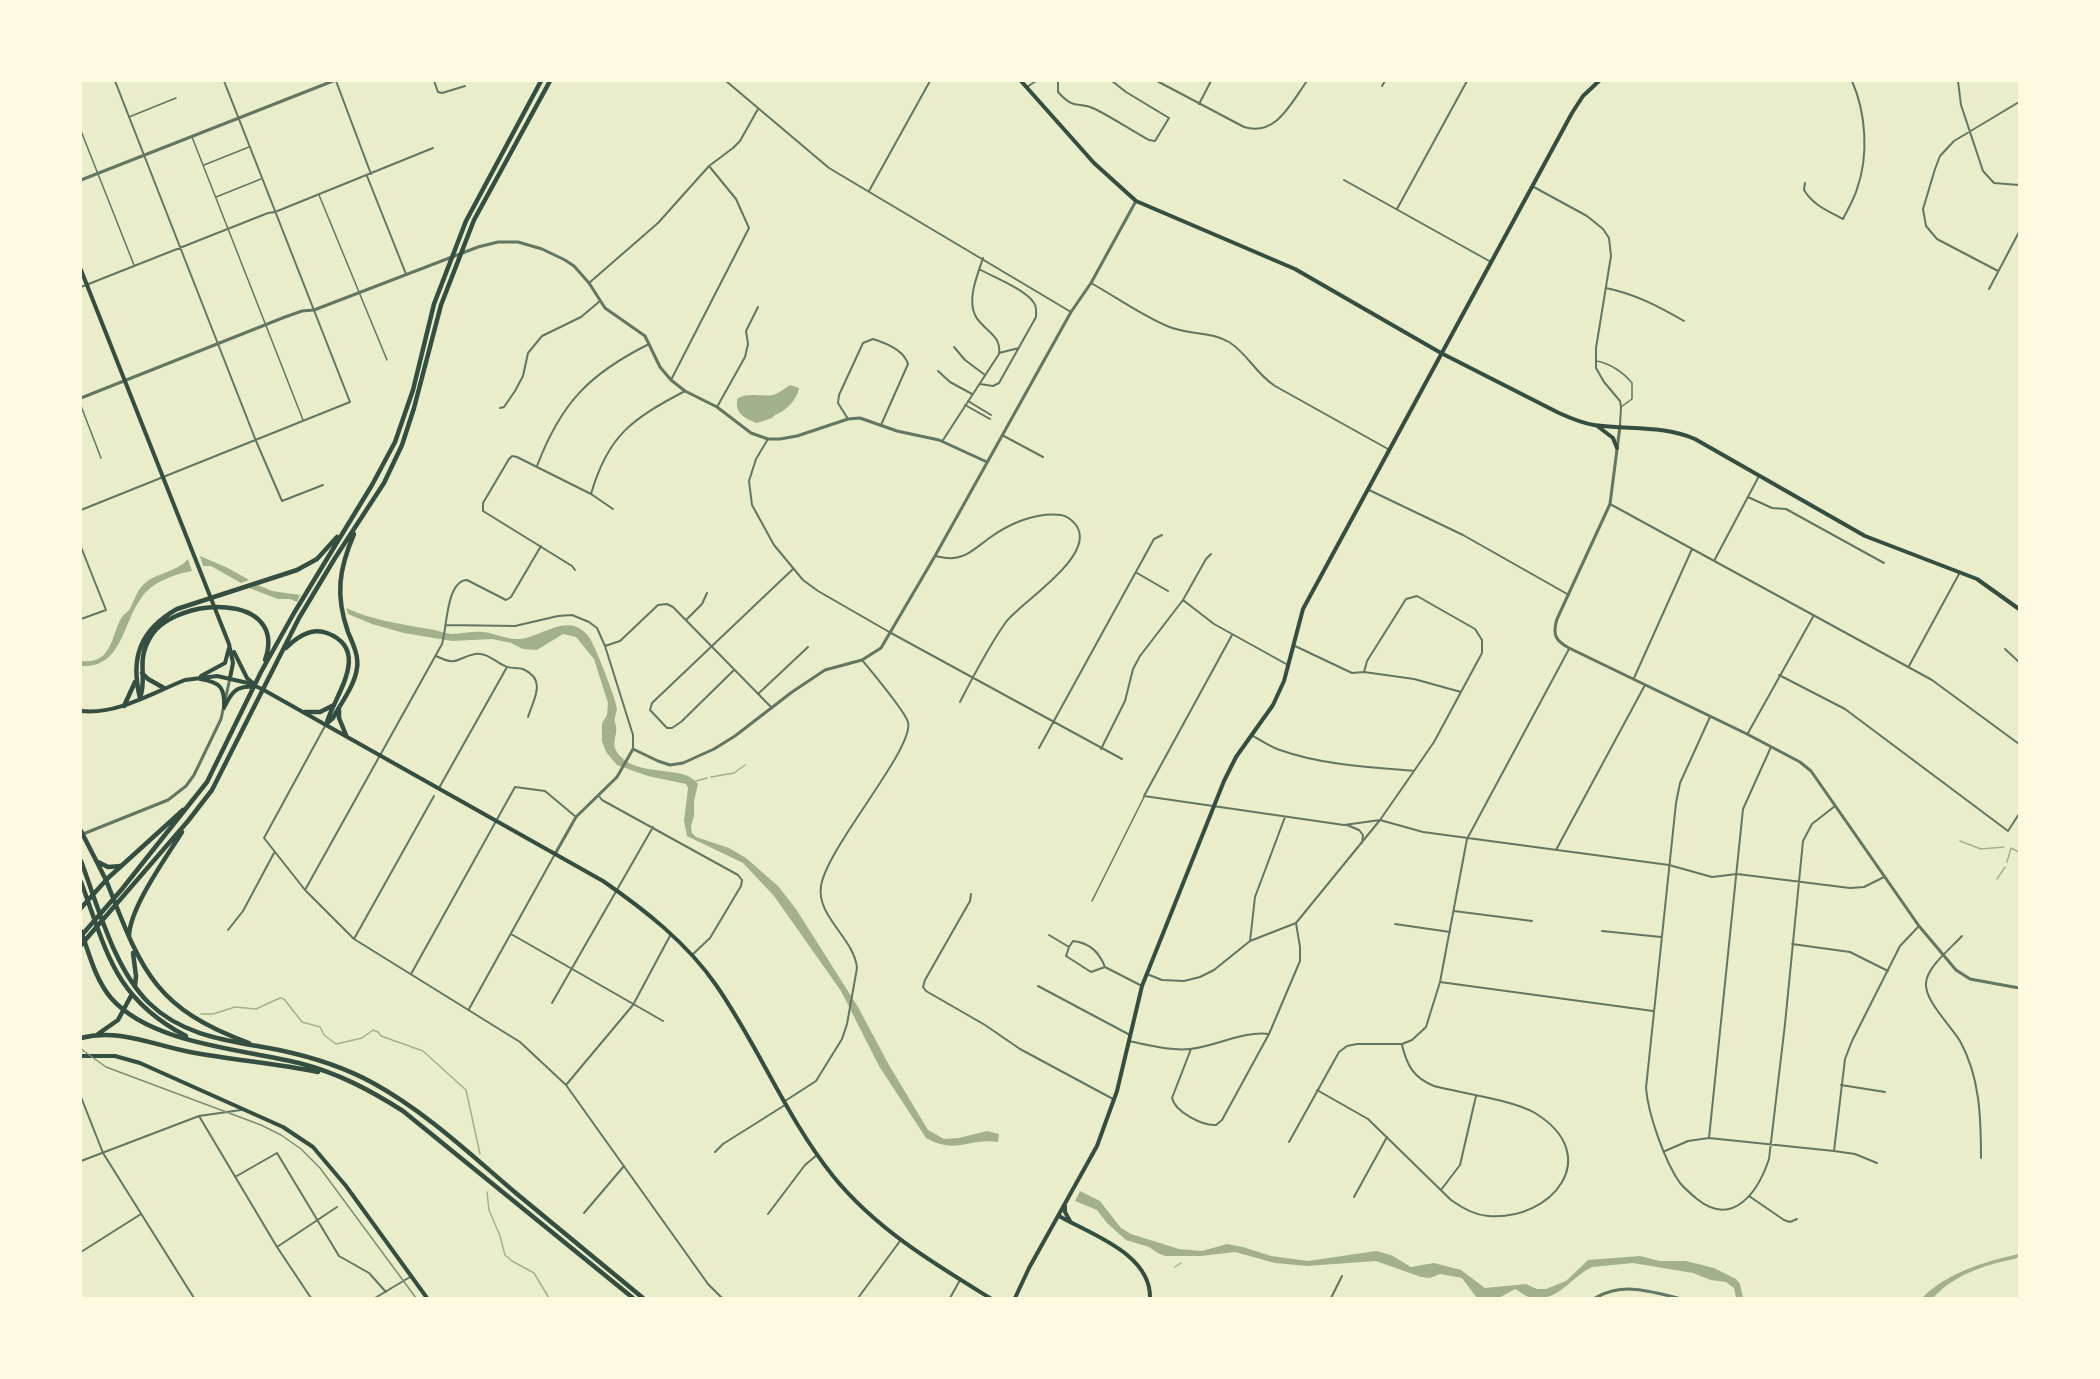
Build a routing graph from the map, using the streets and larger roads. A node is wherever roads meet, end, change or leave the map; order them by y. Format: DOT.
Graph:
graph roads {
  1 [pos="115,81"];
  2 [pos="224,81"];
  3 [pos="334,81"];
  4 [pos="434,81"];
  5 [pos="541,81"];
  6 [pos="550,81"];
  7 [pos="726,81"];
  8 [pos="930,81"];
  9 [pos="1021,81"];
  10 [pos="1035,81"];
  11 [pos="1058,81"];
  12 [pos="1112,81"];
  13 [pos="1157,81"];
  14 [pos="1210,81"];
  15 [pos="1307,81"];
  16 [pos="1385,81"];
  17 [pos="1467,81"];
  18 [pos="1599,81"];
  19 [pos="1852,81"];
  20 [pos="1958,81"];
  21 [pos="465,86"];
  22 [pos="1382,86"];
  23 [pos="1027,87"];
  24 [pos="2019,102"];
  25 [pos="1199,104"];
  26 [pos="758,109"];
  27 [pos="239,118"];
  28 [pos="1970,132"];
  29 [pos="433,148"];
  30 [pos="144,155"];
  31 [pos="709,166"];
  32 [pos="371,174"];
  33 [pos="367,176"];
  34 [pos="81,180"];
  35 [pos="1344,180"];
  36 [pos="1805,183"];
  37 [pos="2019,185"];
  38 [pos="1532,186"];
  39 [pos="869,192"];
  40 [pos="1136,201"];
  41 [pos="1397,209"];
  42 [pos="275,212"];
  43 [pos="2019,232"];
  44 [pos="181,247"];
  45 [pos="983,258"];
  46 [pos="1491,262"];
  47 [pos="979,269"];
  48 [pos="81,270"];
  49 [pos="1998,271"];
  50 [pos="406,275"];
  51 [pos="589,283"];
  52 [pos="1091,283"];
  53 [pos="87,285"];
  54 [pos="81,287"];
  55 [pos="1606,288"];
  56 [pos="1989,289"];
  57 [pos="600,301"];
  58 [pos="758,307"];
  59 [pos="314,310"];
  60 [pos="1071,312"];
  61 [pos="1684,321"];
  62 [pos="219,344"];
  63 [pos="649,344"];
  64 [pos="954,347"];
  65 [pos="1019,348"];
  66 [pos="999,353"];
  67 [pos="1442,353"];
  68 [pos="938,371"];
  69 [pos="985,375"];
  70 [pos="671,380"];
  71 [pos="125,381"];
  72 [pos="980,384"];
  73 [pos="685,391"];
  74 [pos="972,394"];
  75 [pos="81,398"];
  76 [pos="968,401"];
  77 [pos="965,405"];
  78 [pos="717,407"];
  79 [pos="500,408"];
  80 [pos="991,415"];
  81 [pos="848,418"];
  82 [pos="990,419"];
  83 [pos="881,425"];
  84 [pos="1595,425"];
  85 [pos="1620,426"];
  86 [pos="1002,435"];
  87 [pos="768,439"];
  88 [pos="256,441"];
  89 [pos="942,441"];
  90 [pos="1617,448"];
  91 [pos="1388,449"];
  92 [pos="1042,457"];
  93 [pos="987,462"];
  94 [pos="537,466"];
  95 [pos="1760,476"];
  96 [pos="162,477"];
  97 [pos="323,485"];
  98 [pos="1367,489"];
  99 [pos="591,494"];
  100 [pos="1748,497"];
  101 [pos="1610,504"];
  102 [pos="613,509"];
  103 [pos="81,510"];
  104 [pos="358,524"];
  105 [pos="343,531"];
  106 [pos="1162,535"];
  107 [pos="541,546"];
  108 [pos="81,547"];
  109 [pos="1692,549"];
  110 [pos="1211,554"];
  111 [pos="934,556"];
  112 [pos="1714,561"];
  113 [pos="1884,563"];
  114 [pos="793,569"];
  115 [pos="575,570"];
  116 [pos="1961,572"];
  117 [pos="1135,573"];
  118 [pos="1168,591"];
  119 [pos="707,592"];
  120 [pos="1569,595"];
  121 [pos="1183,600"];
  122 [pos="2019,609"];
  123 [pos="1814,615"];
  124 [pos="81,619"];
  125 [pos="686,620"];
  126 [pos="446,625"];
  127 [pos="891,633"];
  128 [pos="1232,635"];
  129 [pos="229,644"];
  130 [pos="1292,644"];
  131 [pos="605,646"];
  132 [pos="711,646"];
  133 [pos="807,647"];
  134 [pos="1569,648"];
  135 [pos="2005,649"];
  136 [pos="281,652"];
  137 [pos="436,656"];
  138 [pos="862,660"];
  139 [pos="2019,662"];
  140 [pos="1288,664"];
  141 [pos="1909,667"];
  142 [pos="507,668"];
  143 [pos="734,670"];
  144 [pos="141,672"];
  145 [pos="261,672"];
  146 [pos="1364,672"];
  147 [pos="1779,675"];
  148 [pos="136,676"];
  149 [pos="194,678"];
  150 [pos="230,678"];
  151 [pos="972,678"];
  152 [pos="1633,679"];
  153 [pos="1645,685"];
  154 [pos="164,688"];
  155 [pos="262,689"];
  156 [pos="1462,692"];
  157 [pos="758,694"];
  158 [pos="140,698"];
  159 [pos="960,702"];
  160 [pos="338,704"];
  161 [pos="124,706"];
  162 [pos="224,708"];
  163 [pos="772,708"];
  164 [pos="81,711"];
  165 [pos="304,712"];
  166 [pos="528,717"];
  167 [pos="1710,717"];
  168 [pos="1052,722"];
  169 [pos="326,724"];
  170 [pos="1747,734"];
  171 [pos="346,735"];
  172 [pos="1251,735"];
  173 [pos="2019,744"];
  174 [pos="1772,747"];
  175 [pos="1039,748"];
  176 [pos="1101,748"];
  177 [pos="633,749"];
  178 [pos="381,755"];
  179 [pos="1122,759"];
  180 [pos="1414,771"];
  181 [pos="439,788"];
  182 [pos="434,796"];
  183 [pos="599,796"];
  184 [pos="194,801"];
  185 [pos="1213,806"];
  186 [pos="1835,806"];
  187 [pos="2019,814"];
  188 [pos="576,817"];
  189 [pos="1285,817"];
  190 [pos="1380,820"];
  191 [pos="188,821"];
  192 [pos="497,821"];
  193 [pos="1344,825"];
  194 [pos="653,827"];
  195 [pos="81,833"];
  196 [pos="1467,839"];
  197 [pos="1361,844"];
  198 [pos="1556,850"];
  199 [pos="274,853"];
  200 [pos="555,854"];
  201 [pos="81,861"];
  202 [pos="97,861"];
  203 [pos="1669,865"];
  204 [pos="121,866"];
  205 [pos="1737,874"];
  206 [pos="1884,877"];
  207 [pos="106,880"];
  208 [pos="81,882"];
  209 [pos="1799,882"];
  210 [pos="124,890"];
  211 [pos="305,890"];
  212 [pos="616,890"];
  213 [pos="971,894"];
  214 [pos="81,909"];
  215 [pos="1454,911"];
  216 [pos="1532,921"];
  217 [pos="1296,923"];
  218 [pos="1395,924"];
  219 [pos="1919,926"];
  220 [pos="228,930"];
  221 [pos="81,931"];
  222 [pos="1602,931"];
  223 [pos="1450,932"];
  224 [pos="511,934"];
  225 [pos="672,934"];
  226 [pos="1049,935"];
  227 [pos="81,936"];
  228 [pos="1962,936"];
  229 [pos="1661,937"];
  230 [pos="129,939"];
  231 [pos="354,939"];
  232 [pos="1250,941"];
  233 [pos="1792,944"];
  234 [pos="81,945"];
  235 [pos="132,947"];
  236 [pos="1069,947"];
  237 [pos="1944,955"];
  238 [pos="692,956"];
  239 [pos="1105,967"];
  240 [pos="572,968"];
  241 [pos="1888,971"];
  242 [pos="411,974"];
  243 [pos="1147,974"];
  244 [pos="1440,982"];
  245 [pos="1038,986"];
  246 [pos="1142,987"];
  247 [pos="2019,988"];
  248 [pos="552,1003"];
  249 [pos="633,1005"];
  250 [pos="469,1009"];
  251 [pos="1653,1011"];
  252 [pos="663,1021"];
  253 [pos="98,1034"];
  254 [pos="1269,1034"];
  255 [pos="1130,1035"];
  256 [pos="84,1037"];
  257 [pos="195,1041"];
  258 [pos="1128,1041"];
  259 [pos="1402,1044"];
  260 [pos="260,1047"];
  261 [pos="1191,1049"];
  262 [pos="81,1056"];
  263 [pos="338,1076"];
  264 [pos="566,1085"];
  265 [pos="1841,1085"];
  266 [pos="1317,1090"];
  267 [pos="1885,1092"];
  268 [pos="1476,1096"];
  269 [pos="81,1097"];
  270 [pos="1114,1100"];
  271 [pos="784,1103"];
  272 [pos="247,1109"];
  273 [pos="200,1116"];
  274 [pos="1387,1137"];
  275 [pos="1709,1138"];
  276 [pos="1289,1142"];
  277 [pos="1772,1144"];
  278 [pos="1665,1151"];
  279 [pos="1834,1151"];
  280 [pos="715,1152"];
  281 [pos="104,1153"];
  282 [pos="817,1155"];
  283 [pos="1981,1158"];
  284 [pos="81,1161"];
  285 [pos="1877,1162"];
  286 [pos="624,1166"];
  287 [pos="235,1177"];
  288 [pos="1440,1190"];
  289 [pos="1749,1196"];
  290 [pos="1354,1197"];
  291 [pos="1065,1206"];
  292 [pos="337,1207"];
  293 [pos="585,1213"];
  294 [pos="141,1214"];
  295 [pos="768,1214"];
  296 [pos="1059,1216"];
  297 [pos="317,1219"];
  298 [pos="1797,1219"];
  299 [pos="1075,1226"];
  300 [pos="900,1241"];
  301 [pos="277,1247"];
  302 [pos="81,1252"];
  303 [pos="1342,1276"];
  304 [pos="410,1277"];
  305 [pos="960,1280"];
  306 [pos="386,1292"];
  307 [pos="194,1298"];
  308 [pos="311,1298"];
  309 [pos="375,1298"];
  310 [pos="427,1298"];
  311 [pos="633,1298"];
  312 [pos="643,1298"];
  313 [pos="722,1298"];
  314 [pos="858,1298"];
  315 [pos="950,1298"];
  316 [pos="990,1298"];
  317 [pos="1015,1298"];
  318 [pos="1150,1298"];
  319 [pos="1331,1298"];
  320 [pos="1595,1298"];
  321 [pos="1678,1298"];
  1 -- 30 [label="street"];
  2 -- 27 [label="street"];
  3 -- 27 [label="street"];
  3 -- 32 [label="street"];
  4 -- 21 [label="street"];
  5 -- 105 [label="highway"];
  6 -- 104 [label="highway"];
  7 -- 26 [label="street"];
  8 -- 39 [label="street"];
  9 -- 23 [label="main road"];
  10 -- 23 [label="street"];
  11 -- 12 [label="street"];
  13 -- 25 [label="street"];
  14 -- 25 [label="street"];
  15 -- 25 [label="street"];
  16 -- 22 [label="street"];
  17 -- 41 [label="street"];
  18 -- 38 [label="main road"];
  19 -- 36 [label="street"];
  20 -- 28 [label="street"];
  23 -- 40 [label="main road"];
  24 -- 28 [label="street"];
  26 -- 31 [label="street"];
  26 -- 39 [label="street"];
  27 -- 30 [label="street"];
  27 -- 42 [label="street"];
  28 -- 37 [label="street"];
  28 -- 49 [label="street"];
  29 -- 32 [label="street"];
  30 -- 34 [label="street"];
  30 -- 44 [label="street"];
  31 -- 51 [label="street"];
  31 -- 70 [label="street"];
  32 -- 33 [label="street"];
  33 -- 42 [label="street"];
  33 -- 50 [label="street"];
  35 -- 41 [label="street"];
  38 -- 46 [label="main road"];
  38 -- 55 [label="street"];
  39 -- 45 [label="street"];
  40 -- 52 [label="street"];
  40 -- 67 [label="main road"];
  41 -- 46 [label="street"];
  42 -- 44 [label="street"];
  42 -- 59 [label="street"];
  43 -- 49 [label="street"];
  44 -- 53 [label="street"];
  44 -- 62 [label="street"];
  45 -- 47 [label="street"];
  45 -- 60 [label="street"];
  46 -- 67 [label="main road"];
  47 -- 65 [label="street"];
  47 -- 66 [label="street"];
  48 -- 53 [label="main road"];
  49 -- 56 [label="street"];
  50 -- 51 [label="street"];
  50 -- 59 [label="street"];
  51 -- 57 [label="street"];
  52 -- 60 [label="street"];
  52 -- 91 [label="street"];
  53 -- 54 [label="street"];
  53 -- 71 [label="main road"];
  55 -- 61 [label="street"];
  55 -- 85 [label="street"];
  57 -- 63 [label="street"];
  57 -- 79 [label="street"];
  58 -- 78 [label="street"];
  59 -- 62 [label="street"];
  59 -- 88 [label="street"];
  60 -- 86 [label="street"];
  62 -- 71 [label="street"];
  62 -- 88 [label="street"];
  63 -- 70 [label="street"];
  63 -- 94 [label="street"];
  64 -- 69 [label="street"];
  65 -- 66 [label="street"];
  65 -- 72 [label="street"];
  66 -- 69 [label="street"];
  67 -- 84 [label="main road"];
  67 -- 91 [label="main road"];
  68 -- 74 [label="street"];
  69 -- 72 [label="street"];
  70 -- 73 [label="street"];
  71 -- 75 [label="street"];
  71 -- 96 [label="main road"];
  72 -- 74 [label="street"];
  73 -- 78 [label="street"];
  73 -- 99 [label="street"];
  74 -- 76 [label="street"];
  76 -- 77 [label="street"];
  76 -- 80 [label="street"];
  77 -- 82 [label="street"];
  77 -- 89 [label="street"];
  78 -- 87 [label="street"];
  81 -- 83 [label="street"];
  81 -- 83 [label="street"];
  81 -- 87 [label="street"];
  83 -- 89 [label="street"];
  84 -- 85 [label="main road"];
  84 -- 90 [label="main road"];
  85 -- 90 [label="street"];
  85 -- 95 [label="main road"];
  86 -- 92 [label="street"];
  86 -- 93 [label="street"];
  87 -- 114 [label="street"];
  88 -- 96 [label="street"];
  88 -- 97 [label="street"];
  89 -- 93 [label="street"];
  90 -- 101 [label="street"];
  91 -- 98 [label="main road"];
  93 -- 111 [label="street"];
  94 -- 99 [label="street"];
  94 -- 107 [label="street"];
  95 -- 100 [label="street"];
  95 -- 116 [label="main road"];
  96 -- 103 [label="street"];
  96 -- 129 [label="main road"];
  98 -- 120 [label="street"];
  98 -- 130 [label="main road"];
  99 -- 102 [label="street"];
  100 -- 112 [label="street"];
  100 -- 113 [label="street"];
  101 -- 109 [label="street"];
  101 -- 120 [label="street"];
  104 -- 136 [label="highway"];
  104 -- 160 [label="highway"];
  105 -- 145 [label="highway"];
  105 -- 148 [label="highway"];
  106 -- 117 [label="street"];
  107 -- 115 [label="street"];
  107 -- 126 [label="street"];
  108 -- 124 [label="street"];
  109 -- 112 [label="street"];
  109 -- 152 [label="street"];
  110 -- 121 [label="street"];
  111 -- 127 [label="street"];
  111 -- 151 [label="street"];
  112 -- 123 [label="street"];
  114 -- 127 [label="street"];
  114 -- 132 [label="street"];
  116 -- 122 [label="main road"];
  116 -- 141 [label="street"];
  117 -- 118 [label="street"];
  117 -- 168 [label="street"];
  119 -- 125 [label="street"];
  120 -- 134 [label="street"];
  121 -- 128 [label="street"];
  121 -- 176 [label="street"];
  123 -- 141 [label="street"];
  123 -- 147 [label="street"];
  125 -- 131 [label="street"];
  125 -- 132 [label="street"];
  126 -- 131 [label="street"];
  126 -- 137 [label="street"];
  127 -- 138 [label="street"];
  127 -- 151 [label="street"];
  128 -- 140 [label="street"];
  128 -- 185 [label="street"];
  129 -- 149 [label="main road"];
  129 -- 150 [label="main road"];
  129 -- 155 [label="main road"];
  130 -- 140 [label="main road"];
  130 -- 146 [label="street"];
  131 -- 177 [label="street"];
  132 -- 143 [label="street"];
  132 -- 143 [label="street"];
  133 -- 157 [label="street"];
  134 -- 152 [label="street"];
  134 -- 196 [label="street"];
  135 -- 139 [label="street"];
  136 -- 160 [label="highway"];
  136 -- 191 [label="highway"];
  137 -- 142 [label="street"];
  137 -- 178 [label="street"];
  138 -- 163 [label="street"];
  138 -- 271 [label="street"];
  140 -- 172 [label="main road"];
  141 -- 173 [label="street"];
  142 -- 166 [label="street"];
  142 -- 181 [label="street"];
  143 -- 157 [label="street"];
  144 -- 145 [label="highway"];
  144 -- 154 [label="highway"];
  144 -- 158 [label="highway"];
  145 -- 184 [label="highway"];
  146 -- 156 [label="street"];
  146 -- 156 [label="street"];
  147 -- 170 [label="street"];
  147 -- 187 [label="street"];
  148 -- 158 [label="highway"];
  148 -- 161 [label="highway"];
  149 -- 150 [label="main road"];
  149 -- 154 [label="main road"];
  149 -- 162 [label="main road"];
  150 -- 155 [label="main road"];
  150 -- 162 [label="street"];
  151 -- 159 [label="street"];
  151 -- 168 [label="street"];
  152 -- 153 [label="street"];
  153 -- 167 [label="street"];
  153 -- 198 [label="street"];
  154 -- 158 [label="main road"];
  155 -- 162 [label="main road"];
  155 -- 165 [label="main road"];
  156 -- 180 [label="street"];
  157 -- 163 [label="street"];
  158 -- 161 [label="main road"];
  160 -- 165 [label="highway"];
  160 -- 169 [label="highway"];
  160 -- 171 [label="highway"];
  161 -- 164 [label="main road"];
  162 -- 195 [label="street"];
  163 -- 177 [label="street"];
  165 -- 169 [label="main road"];
  167 -- 170 [label="street"];
  167 -- 203 [label="street"];
  168 -- 175 [label="street"];
  168 -- 176 [label="street"];
  169 -- 171 [label="main road"];
  169 -- 199 [label="street"];
  170 -- 174 [label="street"];
  171 -- 178 [label="main road"];
  172 -- 180 [label="street"];
  172 -- 185 [label="main road"];
  174 -- 186 [label="street"];
  174 -- 205 [label="street"];
  176 -- 179 [label="street"];
  177 -- 183 [label="street"];
  178 -- 181 [label="main road"];
  178 -- 211 [label="street"];
  180 -- 190 [label="street"];
  181 -- 192 [label="main road"];
  182 -- 231 [label="street"];
  183 -- 188 [label="street"];
  183 -- 194 [label="street"];
  184 -- 204 [label="highway"];
  184 -- 210 [label="highway"];
  185 -- 189 [label="street"];
  185 -- 243 [label="main road"];
  186 -- 206 [label="street"];
  186 -- 209 [label="street"];
  188 -- 192 [label="street"];
  188 -- 200 [label="street"];
  189 -- 193 [label="street"];
  189 -- 232 [label="street"];
  190 -- 193 [label="street"];
  190 -- 196 [label="street"];
  190 -- 197 [label="street"];
  191 -- 210 [label="highway"];
  191 -- 230 [label="highway"];
  192 -- 200 [label="main road"];
  192 -- 242 [label="street"];
  193 -- 197 [label="street"];
  194 -- 212 [label="street"];
  194 -- 238 [label="street"];
  195 -- 202 [label="highway"];
  196 -- 198 [label="street"];
  196 -- 215 [label="street"];
  197 -- 217 [label="street"];
  198 -- 203 [label="street"];
  199 -- 211 [label="street"];
  199 -- 220 [label="street"];
  200 -- 212 [label="main road"];
  200 -- 224 [label="street"];
  201 -- 260 [label="highway"];
  202 -- 204 [label="highway"];
  202 -- 207 [label="highway"];
  203 -- 205 [label="street"];
  203 -- 229 [label="street"];
  204 -- 207 [label="highway"];
  205 -- 209 [label="street"];
  205 -- 275 [label="street"];
  206 -- 209 [label="street"];
  206 -- 219 [label="street"];
  207 -- 214 [label="highway"];
  207 -- 230 [label="highway"];
  208 -- 257 [label="highway"];
  209 -- 233 [label="street"];
  210 -- 227 [label="highway"];
  210 -- 234 [label="highway"];
  211 -- 231 [label="street"];
  212 -- 225 [label="main road"];
  212 -- 240 [label="street"];
  213 -- 270 [label="street"];
  215 -- 216 [label="street"];
  215 -- 223 [label="street"];
  217 -- 232 [label="street"];
  217 -- 254 [label="street"];
  218 -- 223 [label="street"];
  219 -- 237 [label="street"];
  219 -- 241 [label="street"];
  221 -- 257 [label="highway"];
  222 -- 229 [label="street"];
  223 -- 244 [label="street"];
  224 -- 240 [label="street"];
  224 -- 250 [label="street"];
  225 -- 238 [label="main road"];
  225 -- 249 [label="street"];
  226 -- 236 [label="street"];
  228 -- 237 [label="street"];
  229 -- 251 [label="street"];
  230 -- 235 [label="highway"];
  231 -- 242 [label="street"];
  232 -- 243 [label="street"];
  233 -- 241 [label="street"];
  233 -- 277 [label="street"];
  235 -- 253 [label="highway"];
  235 -- 260 [label="highway"];
  236 -- 239 [label="street"];
  236 -- 239 [label="street"];
  237 -- 247 [label="street"];
  237 -- 283 [label="street"];
  238 -- 271 [label="main road"];
  239 -- 246 [label="street"];
  240 -- 248 [label="street"];
  240 -- 249 [label="street"];
  241 -- 265 [label="street"];
  242 -- 250 [label="street"];
  243 -- 246 [label="main road"];
  244 -- 251 [label="street"];
  244 -- 259 [label="street"];
  245 -- 255 [label="street"];
  246 -- 255 [label="main road"];
  249 -- 252 [label="street"];
  249 -- 264 [label="street"];
  250 -- 264 [label="street"];
  251 -- 278 [label="street"];
  253 -- 256 [label="highway"];
  253 -- 263 [label="highway"];
  254 -- 261 [label="street"];
  254 -- 261 [label="street"];
  255 -- 258 [label="main road"];
  257 -- 263 [label="highway"];
  258 -- 261 [label="street"];
  258 -- 270 [label="main road"];
  259 -- 266 [label="street"];
  259 -- 268 [label="street"];
  260 -- 312 [label="highway"];
  262 -- 272 [label="main road"];
  263 -- 311 [label="highway"];
  264 -- 286 [label="street"];
  265 -- 267 [label="street"];
  265 -- 279 [label="street"];
  266 -- 274 [label="street"];
  266 -- 276 [label="street"];
  268 -- 288 [label="street"];
  268 -- 288 [label="street"];
  269 -- 281 [label="street"];
  270 -- 291 [label="main road"];
  271 -- 280 [label="street"];
  271 -- 282 [label="main road"];
  272 -- 273 [label="street"];
  272 -- 304 [label="main road"];
  273 -- 281 [label="street"];
  273 -- 287 [label="street"];
  274 -- 288 [label="street"];
  274 -- 290 [label="street"];
  275 -- 277 [label="street"];
  275 -- 278 [label="street"];
  277 -- 279 [label="street"];
  277 -- 289 [label="street"];
  278 -- 289 [label="street"];
  279 -- 285 [label="street"];
  281 -- 284 [label="street"];
  281 -- 294 [label="street"];
  282 -- 295 [label="street"];
  282 -- 300 [label="main road"];
  286 -- 293 [label="street"];
  286 -- 313 [label="street"];
  287 -- 297 [label="street"];
  287 -- 301 [label="street"];
  289 -- 298 [label="street"];
  291 -- 296 [label="main road"];
  291 -- 299 [label="main road"];
  292 -- 297 [label="street"];
  294 -- 302 [label="street"];
  294 -- 307 [label="street"];
  296 -- 299 [label="main road"];
  296 -- 317 [label="main road"];
  297 -- 301 [label="street"];
  297 -- 306 [label="street"];
  299 -- 318 [label="main road"];
  300 -- 305 [label="main road"];
  300 -- 314 [label="street"];
  301 -- 308 [label="street"];
  303 -- 319 [label="street"];
  304 -- 306 [label="street"];
  304 -- 310 [label="main road"];
  305 -- 315 [label="street"];
  305 -- 316 [label="main road"];
  306 -- 309 [label="street"];
  320 -- 321 [label="street"];
}
